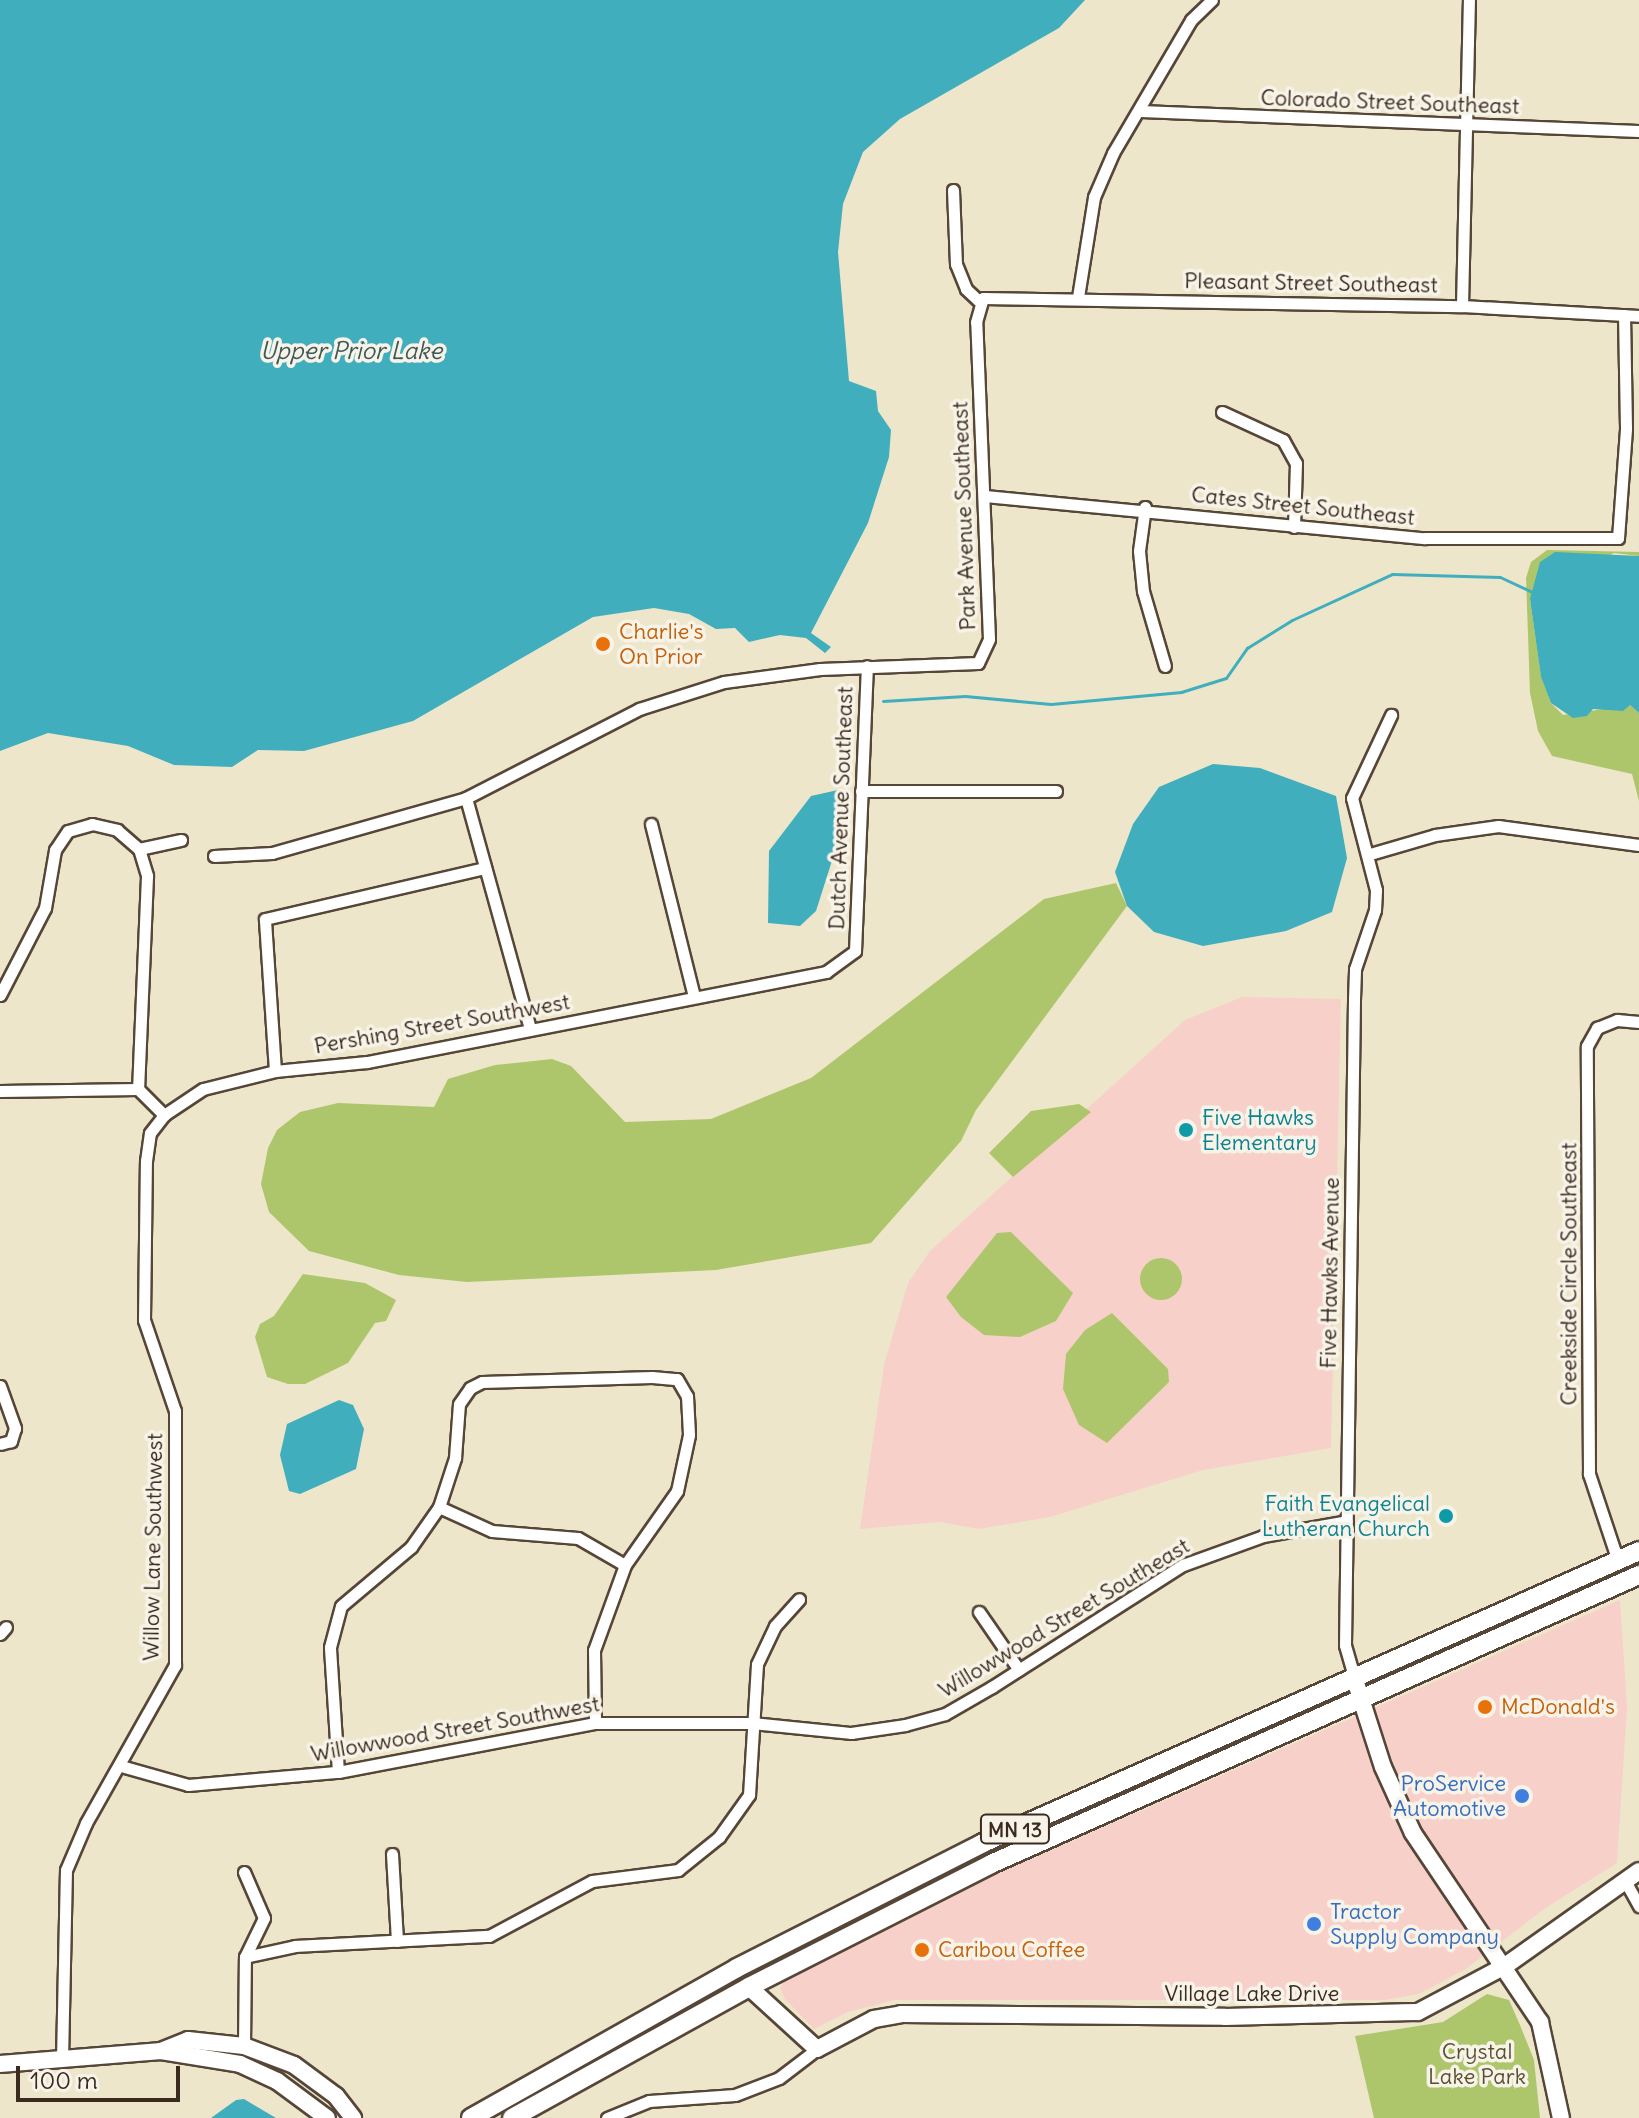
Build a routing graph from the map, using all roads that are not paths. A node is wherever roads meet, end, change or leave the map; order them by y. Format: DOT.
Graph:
graph roads {
  1 [pos="1212,0"];
  2 [pos="1469,0"];
  3 [pos="1140,111"];
  4 [pos="1464,126"];
  5 [pos="1639,131"];
  6 [pos="953,190"];
  7 [pos="1078,297"];
  8 [pos="981,300"];
  9 [pos="1462,306"];
  10 [pos="1624,315"];
  11 [pos="1639,316"];
  12 [pos="1222,412"];
  13 [pos="985,496"];
  14 [pos="1145,507"];
  15 [pos="1294,527"];
  16 [pos="867,666"];
  17 [pos="1165,666"];
  18 [pos="1391,715"];
  19 [pos="861,791"];
  20 [pos="1056,791"];
  21 [pos="466,798"];
  22 [pos="651,824"];
  23 [pos="181,840"];
  24 [pos="1639,845"];
  25 [pos="139,849"];
  26 [pos="1370,854"];
  27 [pos="214,856"];
  28 [pos="485,868"];
  29 [pos="855,951"];
  30 [pos="0,995"];
  31 [pos="694,997"];
  32 [pos="1639,1022"];
  33 [pos="530,1029"];
  34 [pos="275,1071"];
  35 [pos="138,1089"];
  36 [pos="0,1091"];
  37 [pos="164,1115"];
  38 [pos="0,1386"];
  39 [pos="6,1443"];
  40 [pos="439,1507"];
  41 [pos="1347,1521"];
  42 [pos="1639,1551"];
  43 [pos="1618,1561"];
  44 [pos="625,1565"];
  45 [pos="1639,1575"];
  46 [pos="799,1599"];
  47 [pos="979,1612"];
  48 [pos="1019,1670"];
  49 [pos="1355,1680"];
  50 [pos="1361,1701"];
  51 [pos="595,1723"];
  52 [pos="752,1723"];
  53 [pos="121,1766"];
  54 [pos="338,1772"];
  55 [pos="392,1854"];
  56 [pos="244,1872"];
  57 [pos="1632,1875"];
  58 [pos="1639,1906"];
  59 [pos="397,1941"];
  60 [pos="245,1957"];
  61 [pos="1505,1966"];
  62 [pos="749,1987"];
  63 [pos="244,2046"];
  64 [pos="817,2049"];
  65 [pos="161,2051"];
  66 [pos="62,2060"];
  67 [pos="0,2064"];
  68 [pos="327,2118"];
  69 [pos="353,2118"];
  70 [pos="471,2118"];
  71 [pos="512,2118"];
  72 [pos="607,2118"];
  73 [pos="1561,2118"];
  1 -- 3 [label="street"];
  2 -- 4 [label="street"];
  3 -- 4 [label="street, Colorado Street Southeast"];
  3 -- 7 [label="street"];
  4 -- 5 [label="street, Colorado Street Southeast"];
  4 -- 9 [label="street"];
  6 -- 8 [label="street"];
  7 -- 8 [label="street, Pleasant Street Southeast"];
  7 -- 9 [label="street, Pleasant Street Southeast"];
  8 -- 13 [label="street, Park Avenue Southeast"];
  9 -- 10 [label="street, Pleasant Street Southeast"];
  10 -- 11 [label="street, Pleasant Street Southeast"];
  10 -- 15 [label="street, Cates Street Southeast"];
  12 -- 15 [label="street"];
  13 -- 14 [label="street, Cates Street Southeast"];
  13 -- 16 [label="street, Park Avenue Southeast"];
  14 -- 15 [label="street, Cates Street Southeast"];
  14 -- 17 [label="street"];
  16 -- 19 [label="street, Dutch Avenue Southeast"];
  16 -- 21 [label="street"];
  18 -- 26 [label="street, Five Hawks Avenue"];
  19 -- 20 [label="street"];
  19 -- 29 [label="street, Dutch Avenue Southeast"];
  21 -- 27 [label="street"];
  21 -- 28 [label="street"];
  22 -- 31 [label="street"];
  23 -- 25 [label="street"];
  24 -- 26 [label="street"];
  25 -- 30 [label="street"];
  25 -- 35 [label="street"];
  26 -- 41 [label="street, Five Hawks Avenue"];
  28 -- 33 [label="street"];
  28 -- 34 [label="street"];
  29 -- 31 [label="street, Pershing Street Southwest"];
  31 -- 33 [label="street, Pershing Street Southwest"];
  32 -- 43 [label="street, Creekside Circle Southeast"];
  33 -- 34 [label="street, Pershing Street Southwest"];
  34 -- 37 [label="street, Pershing Street Southwest"];
  35 -- 36 [label="street"];
  35 -- 37 [label="street"];
  37 -- 53 [label="street, Willow Lane Southwest"];
  38 -- 39 [label="street"];
  40 -- 44 [label="street"];
  40 -- 44 [label="street"];
  40 -- 54 [label="street"];
  41 -- 48 [label="street, Willowwood Street Southeast"];
  41 -- 49 [label="street, Five Hawks Avenue"];
  42 -- 43 [label="main road, MN 13"];
  43 -- 49 [label="main road, MN 13"];
  44 -- 51 [label="street"];
  45 -- 50 [label="main road, MN 13"];
  46 -- 52 [label="street"];
  47 -- 48 [label="street"];
  48 -- 52 [label="street, Willowwood Street Southeast"];
  49 -- 50 [label="street, Five Hawks Avenue"];
  49 -- 70 [label="main road, MN 13"];
  50 -- 61 [label="street, Five Hawks Avenue"];
  50 -- 62 [label="main road, MN 13"];
  51 -- 52 [label="street, Willowwood Street Southwest"];
  51 -- 54 [label="street, Willowwood Street Southwest"];
  52 -- 59 [label="street"];
  53 -- 54 [label="street, Willowwood Street Southwest"];
  53 -- 66 [label="street, Willow Lane Southwest"];
  55 -- 59 [label="street"];
  56 -- 60 [label="street"];
  57 -- 58 [label="street"];
  57 -- 61 [label="street, Village Lake Drive"];
  59 -- 60 [label="street"];
  60 -- 63 [label="street"];
  61 -- 64 [label="street, Village Lake Drive"];
  61 -- 73 [label="street, Five Hawks Avenue"];
  62 -- 64 [label="street"];
  62 -- 71 [label="main road, MN 13"];
  63 -- 65 [label="street"];
  63 -- 69 [label="street"];
  64 -- 72 [label="street"];
  65 -- 66 [label="street"];
  65 -- 68 [label="street"];
  66 -- 67 [label="street"];
}
